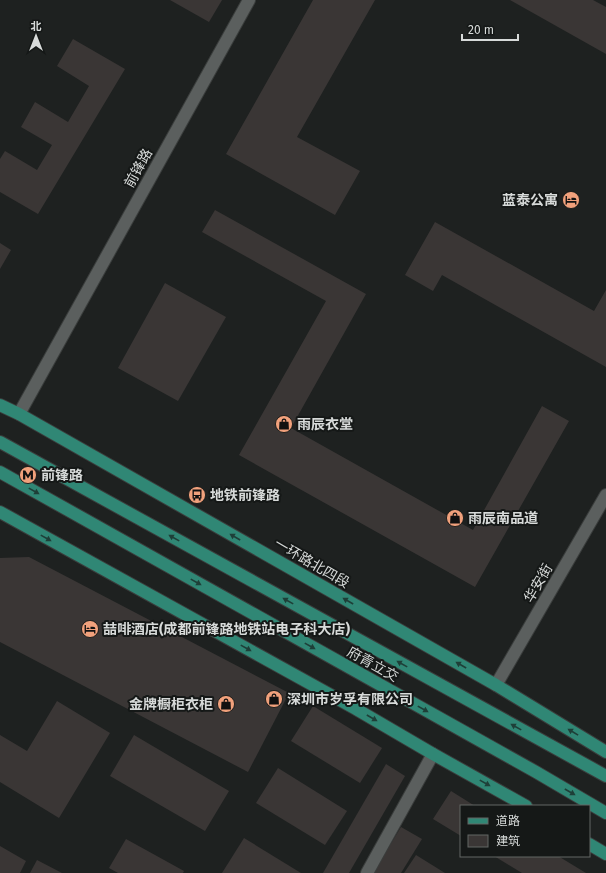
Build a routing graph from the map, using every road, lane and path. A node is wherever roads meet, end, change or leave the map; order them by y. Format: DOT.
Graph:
graph roads {
  1 [pos="249,0"];
  2 [pos="0,405"];
  3 [pos="19,414"];
  4 [pos="0,442"];
  5 [pos="0,472"];
  6 [pos="606,495"];
  7 [pos="0,512"];
  8 [pos="496,685"];
  9 [pos="606,752"];
  10 [pos="433,754"];
  11 [pos="606,776"];
  12 [pos="524,805"];
  13 [pos="606,813"];
  14 [pos="590,845"];
  15 [pos="606,854"];
  16 [pos="367,873"];
  1 -- 3 [label="street, 前锋路"];
  2 -- 3 [label="main road, 一环路北四段"];
  8 -- 3 [label="main road, 一环路北四段, one-way"];
  11 -- 4 [label="main road, 府青立交, one-way"];
  5 -- 13 [label="main road, 府青立交, one-way"];
  6 -- 8 [label="street, 华安街"];
  7 -- 10 [label="main road, one-way"];
  9 -- 8 [label="main road, 一环路北四段, one-way"];
  10 -- 12 [label="main road, one-way"];
  10 -- 16 [label="street"];
  14 -- 15 [label="main road"];
}
